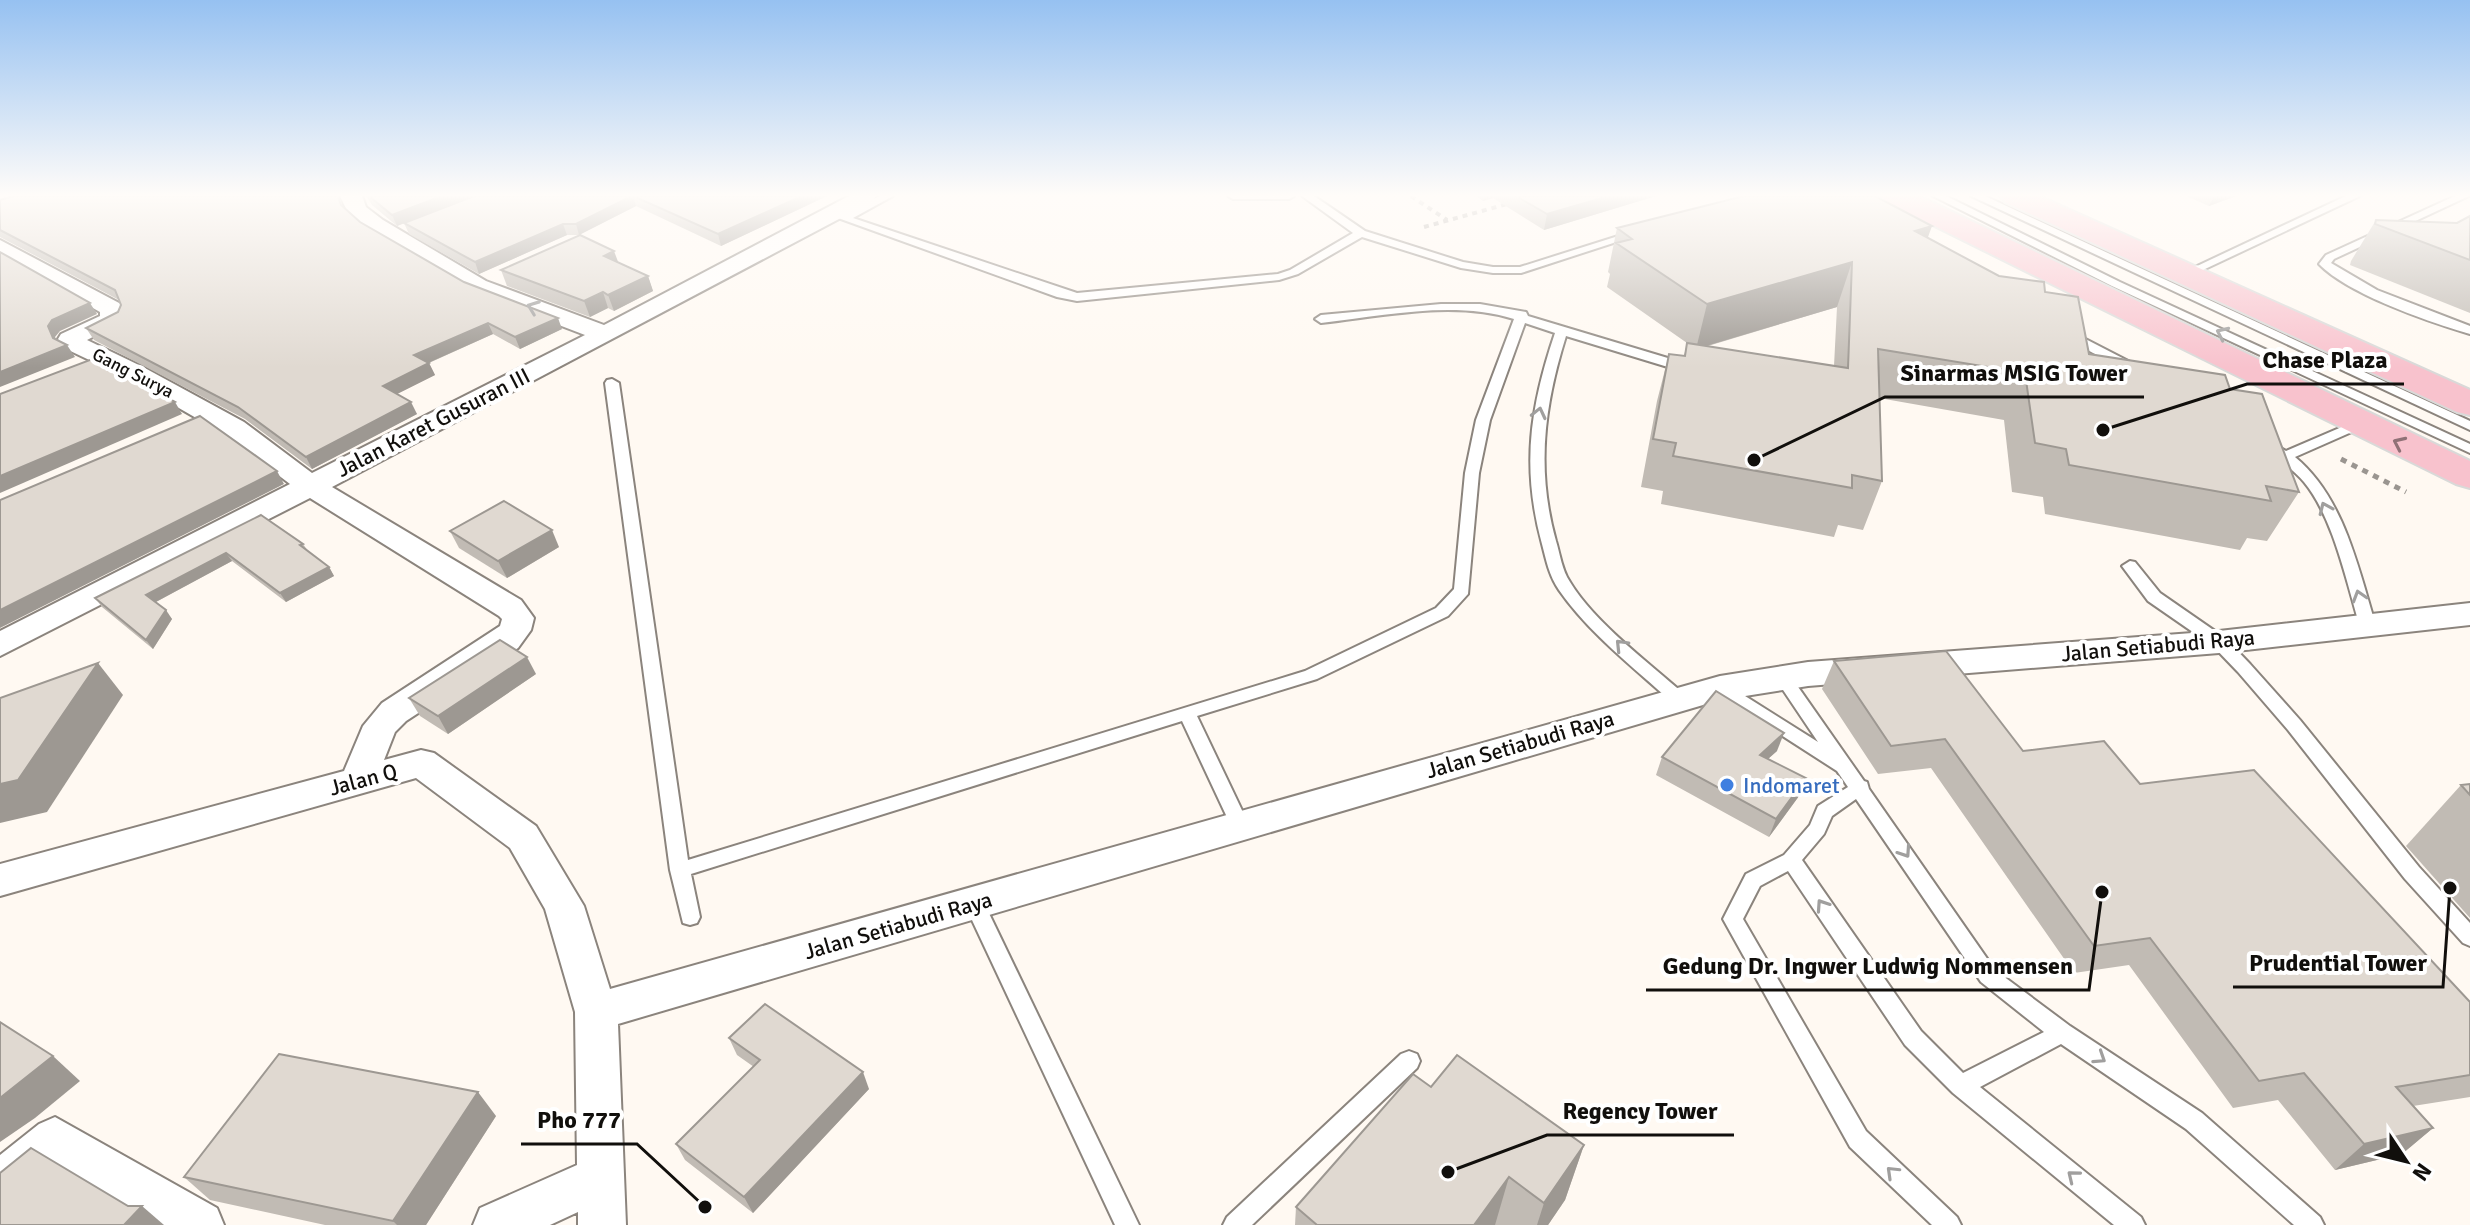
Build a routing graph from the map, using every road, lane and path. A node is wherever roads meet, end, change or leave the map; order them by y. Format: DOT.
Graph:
graph roads {
  1 [pos="11,253"];
  2 [pos="429,253"];
  3 [pos="765,253"];
  4 [pos="944,253"];
  5 [pos="1326,253"];
  6 [pos="1424,253"];
  7 [pos="1574,253"];
  8 [pos="1996,253"];
  9 [pos="2054,253"];
  10 [pos="2099,253"];
  11 [pos="2137,253"];
  12 [pos="2231,253"];
  13 [pos="2338,253"];
  14 [pos="506,274"];
  15 [pos="2184,275"];
  16 [pos="478,286"];
  17 [pos="1522,315"];
  18 [pos="1321,319"];
  19 [pos="2050,325"];
  20 [pos="2470,330"];
  21 [pos="1562,331"];
  22 [pos="606,334"];
  23 [pos="105,357"];
  24 [pos="65,373"];
  25 [pos="1699,373"];
  26 [pos="2148,377"];
  27 [pos="612,383"];
  28 [pos="2470,404"];
  29 [pos="210,414"];
  30 [pos="2470,426"];
  31 [pos="182,427"];
  32 [pos="2251,435"];
  33 [pos="2355,439"];
  34 [pos="2470,449"];
  35 [pos="2286,456"];
  36 [pos="2470,476"];
  37 [pos="309,485"];
  38 [pos="2406,492"];
  39 [pos="2130,566"];
  40 [pos="2470,614"];
  41 [pos="2367,623"];
  42 [pos="2219,642"];
  43 [pos="0,645"];
  44 [pos="1783,678"];
  45 [pos="1720,688"];
  46 [pos="1678,698"];
  47 [pos="1187,713"];
  48 [pos="1855,779"];
  49 [pos="358,780"];
  50 [pos="1240,825"];
  51 [pos="1791,860"];
  52 [pos="680,870"];
  53 [pos="0,880"];
  54 [pos="974,903"];
  55 [pos="690,917"];
  56 [pos="2470,937"];
  57 [pos="596,1012"];
  58 [pos="2062,1033"];
  59 [pos="1409,1061"];
  60 [pos="1961,1086"];
  61 [pos="600,1178"];
  62 [pos="0,1184"];
  63 [pos="200,1225"];
  64 [pos="497,1225"];
  65 [pos="602,1225"];
  66 [pos="1127,1225"];
  67 [pos="1235,1225"];
  68 [pos="1949,1225"];
  69 [pos="2133,1225"];
  70 [pos="2312,1225"];
  1 -- 23 [label="street, Gang Surya"];
  2 -- 16 [label="street"];
  3 -- 22 [label="street, Jalan Karet Gusuran III"];
  4 -- 5 [label="lane"];
  6 -- 7 [label="lane"];
  8 -- 33 [label="main road"];
  34 -- 9 [label="lane, one-way"];
  10 -- 30 [label="lane"];
  11 -- 15 [label="main road"];
  12 -- 15 [label="lane"];
  13 -- 20 [label="lane"];
  14 -- 16 [label="street"];
  15 -- 28 [label="main road"];
  22 -- 16 [label="street, one-way"];
  17 -- 18 [label="lane"];
  17 -- 21 [label="lane"];
  17 -- 47 [label="lane"];
  19 -- 26 [label="lane"];
  21 -- 25 [label="lane"];
  46 -- 21 [label="lane, one-way"];
  22 -- 37 [label="street, Jalan Karet Gusuran III"];
  23 -- 24 [label="street"];
  23 -- 29 [label="street, Gang Surya"];
  27 -- 52 [label="lane"];
  29 -- 31 [label="street"];
  29 -- 37 [label="street, Gang Surya"];
  32 -- 35 [label="lane"];
  33 -- 35 [label="lane"];
  36 -- 33 [label="main road, one-way"];
  33 -- 38 [label="path"];
  41 -- 35 [label="lane, one-way"];
  37 -- 43 [label="street, Jalan Karet Gusuran III"];
  37 -- 49 [label="street, Gang Surya"];
  39 -- 42 [label="lane"];
  40 -- 41 [label="street, Jalan Setiabudi Raya"];
  41 -- 42 [label="street, Jalan Setiabudi Raya"];
  42 -- 44 [label="street, Jalan Setiabudi Raya"];
  42 -- 56 [label="lane"];
  44 -- 45 [label="street, Jalan Setiabudi Raya"];
  44 -- 48 [label="lane"];
  45 -- 46 [label="street, Jalan Setiabudi Raya"];
  45 -- 48 [label="lane"];
  46 -- 50 [label="street, Jalan Setiabudi Raya"];
  47 -- 50 [label="lane"];
  47 -- 52 [label="lane"];
  48 -- 51 [label="lane"];
  48 -- 58 [label="lane, one-way"];
  49 -- 53 [label="street, Jalan Q"];
  49 -- 57 [label="street, Jalan Q"];
  50 -- 54 [label="street, Jalan Setiabudi Raya"];
  60 -- 51 [label="lane, one-way"];
  68 -- 51 [label="lane, one-way"];
  52 -- 55 [label="lane"];
  54 -- 57 [label="street, Jalan Setiabudi Raya"];
  54 -- 66 [label="lane"];
  57 -- 61 [label="street"];
  58 -- 60 [label="lane"];
  58 -- 70 [label="lane, one-way"];
  59 -- 67 [label="lane"];
  69 -- 60 [label="lane, one-way"];
  61 -- 64 [label="street"];
  61 -- 65 [label="street"];
  62 -- 63 [label="street"];
}
